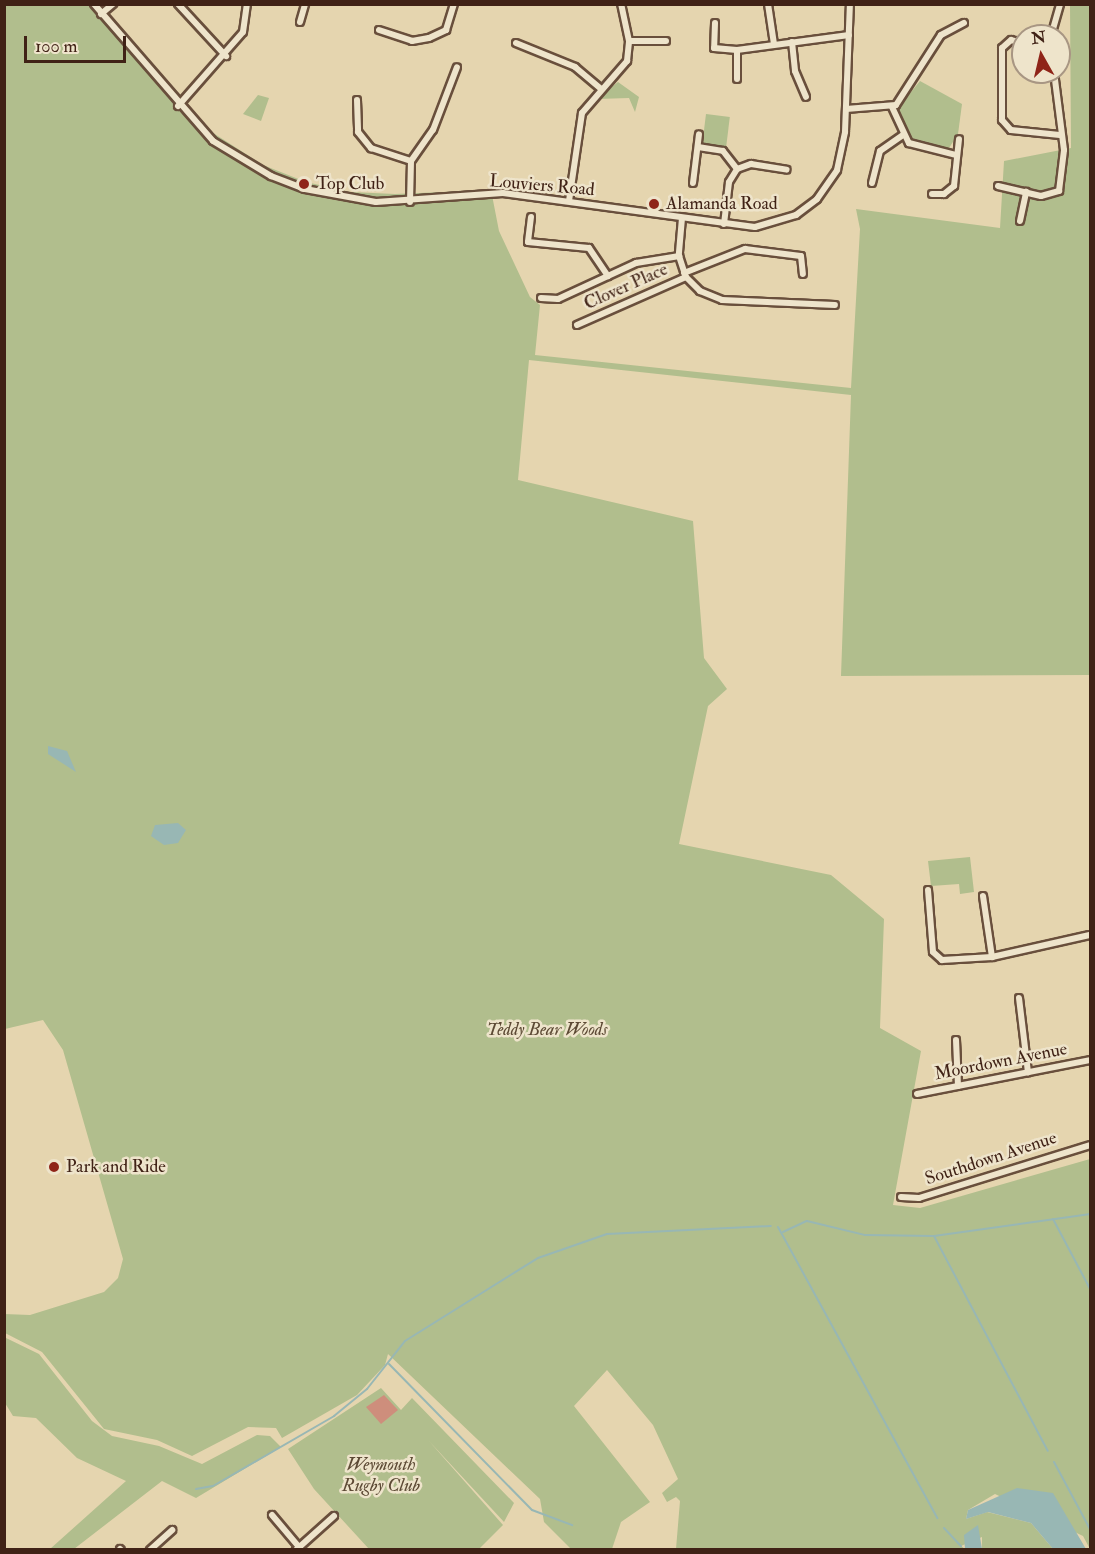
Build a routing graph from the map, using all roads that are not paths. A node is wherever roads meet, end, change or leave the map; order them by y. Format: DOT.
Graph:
graph roads {
  1 [pos="94,4"];
  2 [pos="113,4"];
  3 [pos="178,4"];
  4 [pos="247,4"];
  5 [pos="305,4"];
  6 [pos="454,4"];
  7 [pos="621,4"];
  8 [pos="768,4"];
  9 [pos="850,4"];
  10 [pos="1060,4"];
  11 [pos="101,14"];
  12 [pos="300,22"];
  13 [pos="715,23"];
  14 [pos="964,23"];
  15 [pos="1054,24"];
  16 [pos="380,30"];
  17 [pos="849,35"];
  18 [pos="1011,40"];
  19 [pos="629,41"];
  20 [pos="666,42"];
  21 [pos="792,42"];
  22 [pos="516,43"];
  23 [pos="774,44"];
  24 [pos="738,50"];
  25 [pos="226,56"];
  26 [pos="457,67"];
  27 [pos="737,79"];
  28 [pos="1055,84"];
  29 [pos="600,88"];
  30 [pos="806,97"];
  31 [pos="357,100"];
  32 [pos="178,106"];
  33 [pos="892,107"];
  34 [pos="846,109"];
  35 [pos="699,134"];
  36 [pos="903,135"];
  37 [pos="1060,135"];
  38 [pos="959,139"];
  39 [pos="698,147"];
  40 [pos="956,155"];
  41 [pos="411,161"];
  42 [pos="737,169"];
  43 [pos="787,170"];
  44 [pos="693,183"];
  45 [pos="872,183"];
  46 [pos="998,186"];
  47 [pos="1026,192"];
  48 [pos="932,194"];
  49 [pos="569,201"];
  50 [pos="410,202"];
  51 [pos="531,217"];
  52 [pos="682,218"];
  53 [pos="1020,221"];
  54 [pos="724,224"];
  55 [pos="679,256"];
  56 [pos="803,274"];
  57 [pos="685,275"];
  58 [pos="608,276"];
  59 [pos="542,298"];
  60 [pos="834,305"];
  61 [pos="577,325"];
  62 [pos="928,890"];
  63 [pos="983,896"];
  64 [pos="1090,935"];
  65 [pos="992,957"];
  66 [pos="1019,998"];
  67 [pos="956,1040"];
  68 [pos="1090,1060"];
  69 [pos="1028,1072"];
  70 [pos="958,1086"];
  71 [pos="917,1094"];
  72 [pos="1090,1145"];
  73 [pos="901,1197"];
  74 [pos="272,1515"];
  75 [pos="333,1516"];
  76 [pos="172,1530"];
  77 [pos="298,1548"];
  78 [pos="150,1550"];
  1 -- 11 [label="street, Louviers Road"];
  2 -- 11 [label="street"];
  3 -- 25 [label="street"];
  4 -- 25 [label="street"];
  5 -- 12 [label="street"];
  6 -- 16 [label="street"];
  7 -- 19 [label="street"];
  8 -- 23 [label="street"];
  9 -- 17 [label="street, Louviers Road"];
  10 -- 15 [label="street"];
  11 -- 32 [label="street, Louviers Road"];
  13 -- 24 [label="street"];
  14 -- 33 [label="street"];
  17 -- 21 [label="street"];
  17 -- 34 [label="street, Louviers Road"];
  18 -- 37 [label="street"];
  19 -- 20 [label="street"];
  19 -- 29 [label="street"];
  21 -- 23 [label="street"];
  21 -- 30 [label="street"];
  22 -- 29 [label="street"];
  23 -- 24 [label="street"];
  24 -- 27 [label="street"];
  25 -- 32 [label="street"];
  26 -- 41 [label="street"];
  28 -- 37 [label="street"];
  29 -- 49 [label="street"];
  31 -- 41 [label="street"];
  32 -- 50 [label="street, Louviers Road"];
  33 -- 34 [label="street"];
  33 -- 36 [label="street"];
  34 -- 54 [label="street, Louviers Road"];
  35 -- 39 [label="street"];
  36 -- 40 [label="street"];
  36 -- 45 [label="street"];
  37 -- 47 [label="street"];
  38 -- 40 [label="street"];
  39 -- 42 [label="street"];
  39 -- 44 [label="street"];
  40 -- 48 [label="street"];
  41 -- 50 [label="street"];
  42 -- 43 [label="street"];
  42 -- 54 [label="street"];
  46 -- 47 [label="street"];
  47 -- 53 [label="street"];
  49 -- 50 [label="street, Louviers Road"];
  49 -- 52 [label="street, Louviers Road"];
  51 -- 58 [label="street"];
  52 -- 54 [label="street, Louviers Road"];
  52 -- 55 [label="street"];
  55 -- 57 [label="street"];
  55 -- 58 [label="street"];
  56 -- 57 [label="street, Clover Place"];
  57 -- 60 [label="street"];
  57 -- 61 [label="street, Clover Place"];
  58 -- 59 [label="street"];
  62 -- 65 [label="street"];
  63 -- 65 [label="street"];
  64 -- 65 [label="street"];
  66 -- 69 [label="street"];
  67 -- 70 [label="street"];
  68 -- 69 [label="street, Moordown Avenue"];
  69 -- 70 [label="street, Moordown Avenue"];
  70 -- 71 [label="street, Moordown Avenue"];
  72 -- 73 [label="street, Southdown Avenue"];
  74 -- 77 [label="street"];
  75 -- 77 [label="street"];
  76 -- 78 [label="street"];
}
